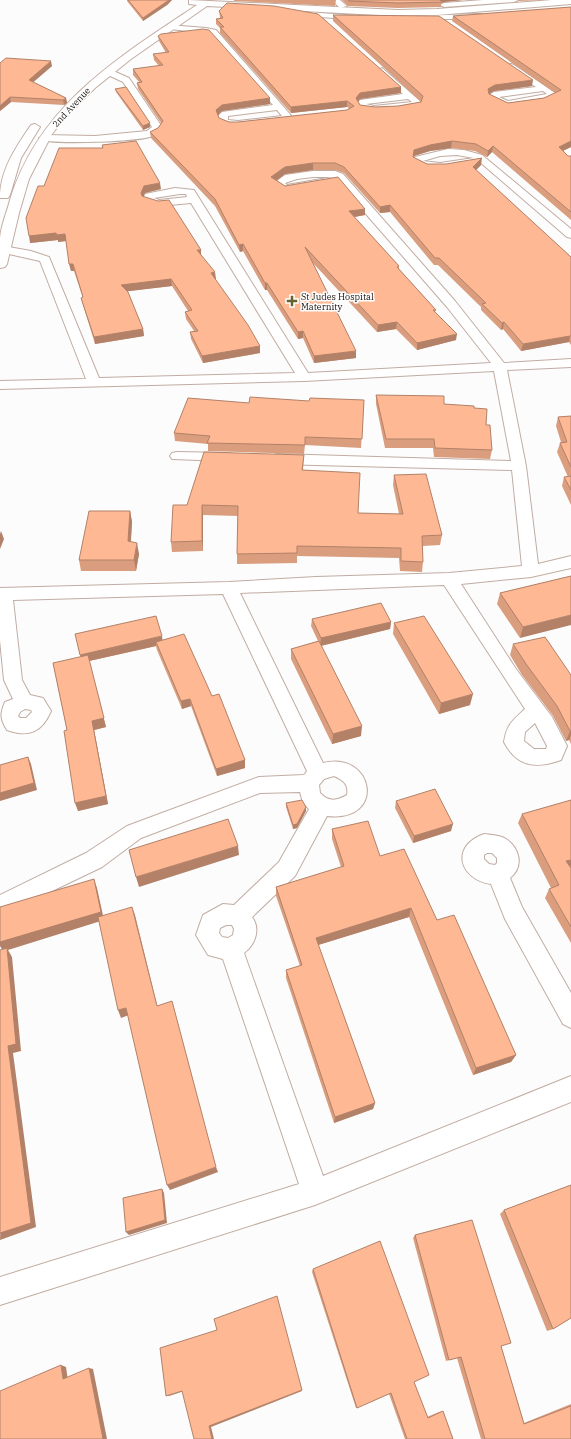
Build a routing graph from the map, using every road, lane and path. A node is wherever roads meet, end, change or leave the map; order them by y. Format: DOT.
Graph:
graph roads {
  1 [pos="336,0"];
  2 [pos="514,0"];
  3 [pos="193,1"];
  4 [pos="207,1"];
  5 [pos="494,1"];
  6 [pos="571,1"];
  7 [pos="343,6"];
  8 [pos="278,8"];
  9 [pos="571,9"];
  10 [pos="313,10"];
  11 [pos="321,16"];
  12 [pos="441,18"];
  13 [pos="332,26"];
  14 [pos="171,27"];
  15 [pos="454,27"];
  16 [pos="134,40"];
  17 [pos="504,62"];
  18 [pos="377,66"];
  19 [pos="109,72"];
  20 [pos="542,89"];
  21 [pos="411,96"];
  22 [pos="279,107"];
  23 [pos="39,120"];
  24 [pos="44,138"];
  25 [pos="571,150"];
  26 [pos="571,159"];
  27 [pos="483,160"];
  28 [pos="340,179"];
  29 [pos="194,199"];
  30 [pos="2,202"];
  31 [pos="571,235"];
  32 [pos="3,249"];
  33 [pos="0,264"];
  34 [pos="571,363"];
  35 [pos="500,366"];
  36 [pos="304,377"];
  37 [pos="94,383"];
  38 [pos="0,385"];
  39 [pos="177,456"];
  40 [pos="241,458"];
  41 [pos="264,458"];
  42 [pos="520,466"];
  43 [pos="571,562"];
  44 [pos="531,571"];
  45 [pos="449,579"];
  46 [pos="229,588"];
  47 [pos="2,594"];
  48 [pos="24,702"];
  49 [pos="536,710"];
  50 [pos="313,777"];
  51 [pos="321,807"];
  52 [pos="498,875"];
  53 [pos="0,906"];
  54 [pos="238,916"];
  55 [pos="231,949"];
  56 [pos="571,1016"];
  57 [pos="571,1089"];
  58 [pos="315,1192"];
  59 [pos="0,1291"];
  1 -- 7 [label="street"];
  2 -- 5 [label="street"];
  3 -- 4 [label="street"];
  3 -- 16 [label="street"];
  4 -- 8 [label="street"];
  4 -- 14 [label="street, 2nd Avenue"];
  5 -- 7 [label="street"];
  6 -- 10 [label="street"];
  7 -- 10 [label="street"];
  8 -- 10 [label="street"];
  8 -- 11 [label="street"];
  9 -- 12 [label="street"];
  11 -- 12 [label="street"];
  11 -- 13 [label="street"];
  12 -- 15 [label="street"];
  14 -- 19 [label="street, 2nd Avenue"];
  14 -- 22 [label="street"];
  17 -- 20 [label="street"];
  18 -- 21 [label="street"];
  19 -- 24 [label="street, 2nd Avenue"];
  19 -- 24 [label="street"];
  20 -- 20 [label="street"];
  21 -- 21 [label="street"];
  22 -- 22 [label="street"];
  23 -- 30 [label="street, 2nd Avenue"];
  24 -- 32 [label="street, 2nd Avenue"];
  25 -- 26 [label="street"];
  27 -- 27 [label="street"];
  27 -- 31 [label="street"];
  28 -- 28 [label="street"];
  28 -- 35 [label="street"];
  29 -- 36 [label="street"];
  32 -- 33 [label="street, 2nd Avenue"];
  32 -- 37 [label="street"];
  34 -- 35 [label="street"];
  35 -- 36 [label="street"];
  35 -- 42 [label="street"];
  36 -- 37 [label="street"];
  37 -- 38 [label="street"];
  39 -- 40 [label="street"];
  41 -- 42 [label="street"];
  42 -- 44 [label="street"];
  43 -- 44 [label="street"];
  44 -- 45 [label="street"];
  45 -- 46 [label="street"];
  45 -- 49 [label="street"];
  46 -- 47 [label="street"];
  46 -- 50 [label="street"];
  47 -- 48 [label="street"];
  50 -- 51 [label="street"];
  50 -- 51 [label="street"];
  50 -- 53 [label="street"];
  51 -- 54 [label="street"];
  52 -- 56 [label="street"];
  54 -- 55 [label="street"];
  54 -- 55 [label="street"];
  55 -- 58 [label="street"];
  57 -- 58 [label="street"];
  58 -- 59 [label="street"];
}
